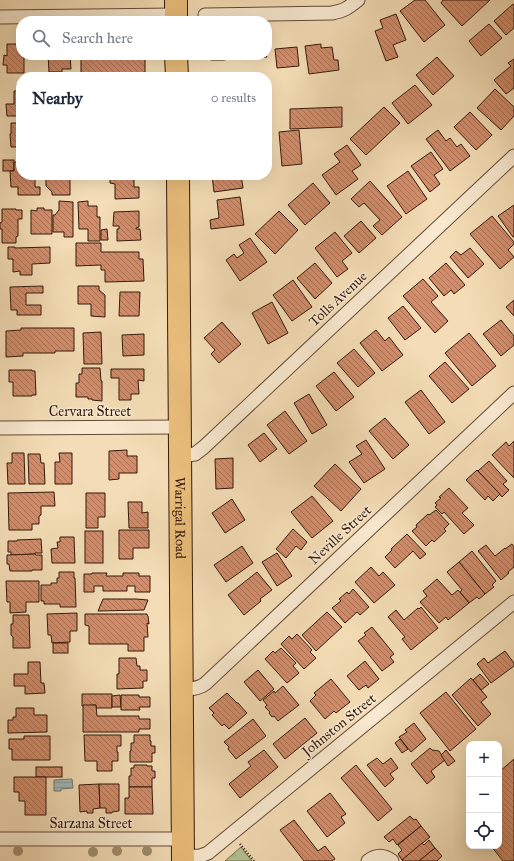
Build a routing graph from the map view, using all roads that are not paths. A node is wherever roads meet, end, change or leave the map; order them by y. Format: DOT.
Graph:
graph roads {
  1 [pos="358,0"];
  2 [pos="176,12"];
  3 [pos="205,15"];
  4 [pos="0,16"];
  5 [pos="176,60"];
  6 [pos="176,72"];
  7 [pos="514,156"];
  8 [pos="178,180"];
  9 [pos="514,393"];
  10 [pos="180,427"];
  11 [pos="0,428"];
  12 [pos="180,456"];
  13 [pos="514,602"];
  14 [pos="182,689"];
  15 [pos="0,839"];
  16 [pos="182,839"];
  17 [pos="387,859"];
  18 [pos="183,861"];
  19 [pos="368,861"];
  1 -- 3 [label="street"];
  2 -- 4 [label="street"];
  5 -- 6 [label="highway"];
  7 -- 12 [label="street, Tolls Avenue"];
  8 -- 10 [label="highway, Warrigal Road"];
  9 -- 14 [label="street, Neville Street"];
  10 -- 11 [label="street, Cervara Street"];
  10 -- 12 [label="highway, Warrigal Road"];
  12 -- 14 [label="highway, Warrigal Road"];
  13 -- 18 [label="street, Johnston Street"];
  14 -- 16 [label="highway, Warrigal Road"];
  15 -- 16 [label="street, Sarzana Street"];
  16 -- 18 [label="highway, Warrigal Road"];
  17 -- 19 [label="street"];
}
